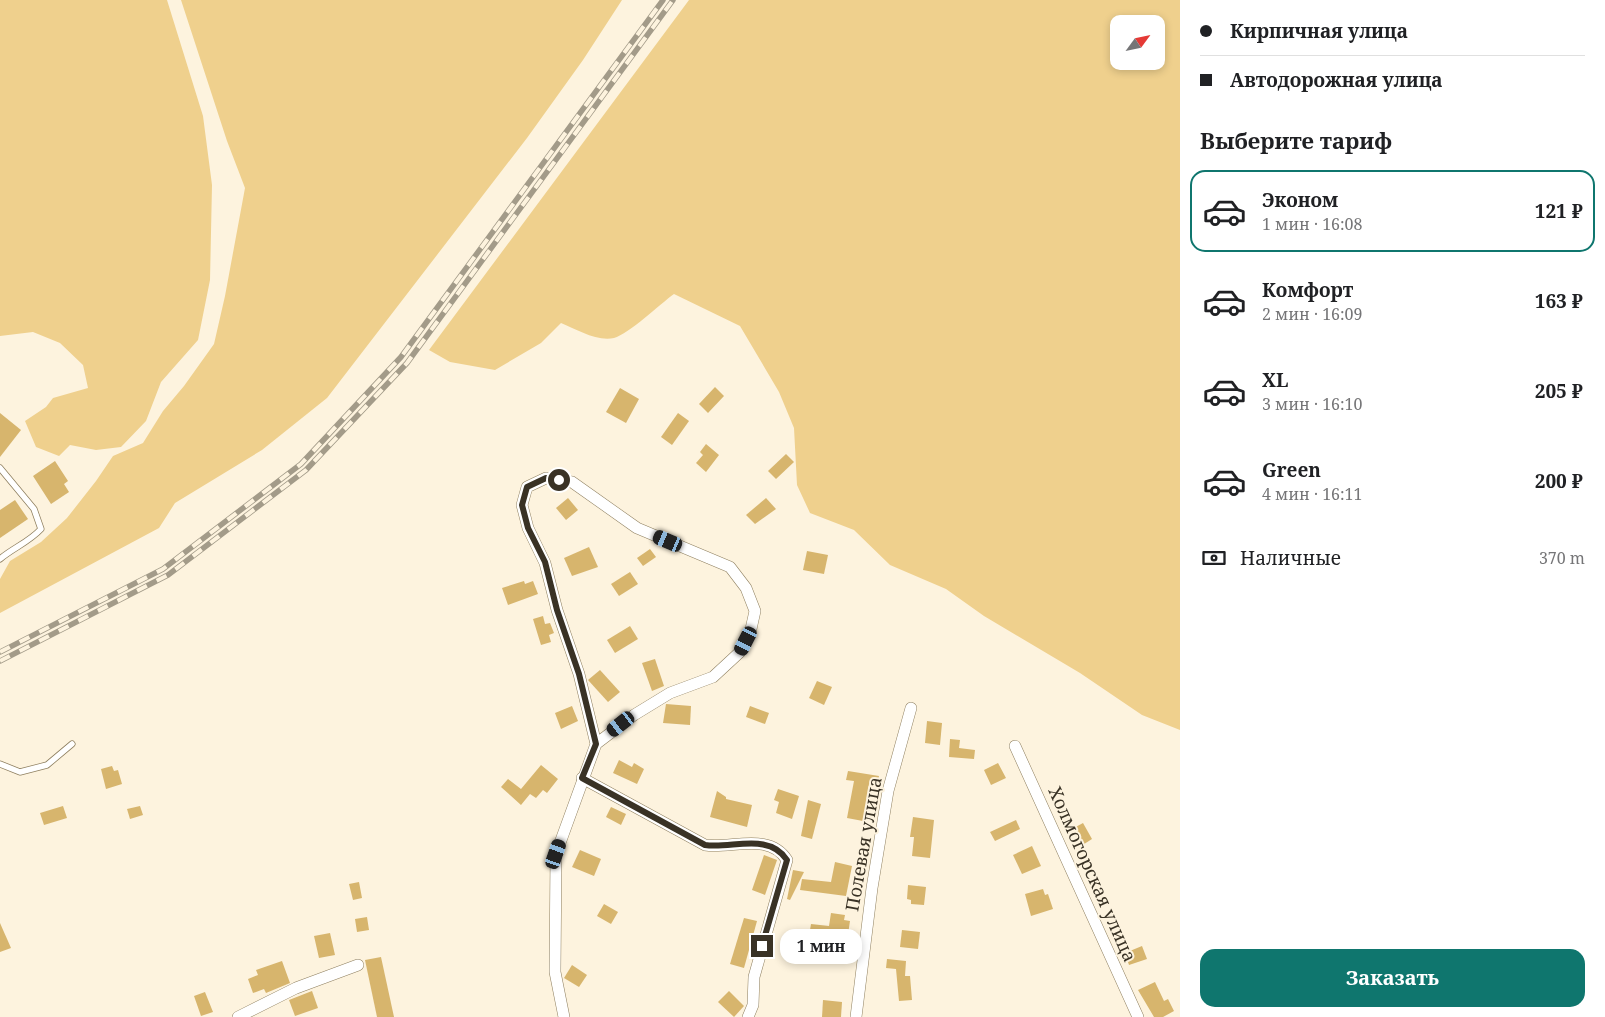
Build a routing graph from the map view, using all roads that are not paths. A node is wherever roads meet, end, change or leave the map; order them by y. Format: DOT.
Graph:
graph roads {
  1 [pos="0,468"];
  2 [pos="0,559"];
  3 [pos="911,708"];
  4 [pos="72,744"];
  5 [pos="596,744"];
  6 [pos="1015,746"];
  7 [pos="0,764"];
  8 [pos="582,778"];
  9 [pos="358,965"];
  10 [pos="238,1017"];
  11 [pos="564,1017"];
  12 [pos="748,1017"];
  13 [pos="856,1017"];
  14 [pos="1138,1017"];
  1 -- 2 [label="lane"];
  3 -- 13 [label="street, Полевая улица"];
  4 -- 7 [label="lane"];
  5 -- 5 [label="street"];
  5 -- 8 [label="street"];
  6 -- 14 [label="street, Холмогорская улица"];
  8 -- 11 [label="street"];
  8 -- 12 [label="street"];
  9 -- 10 [label="street"];
}
